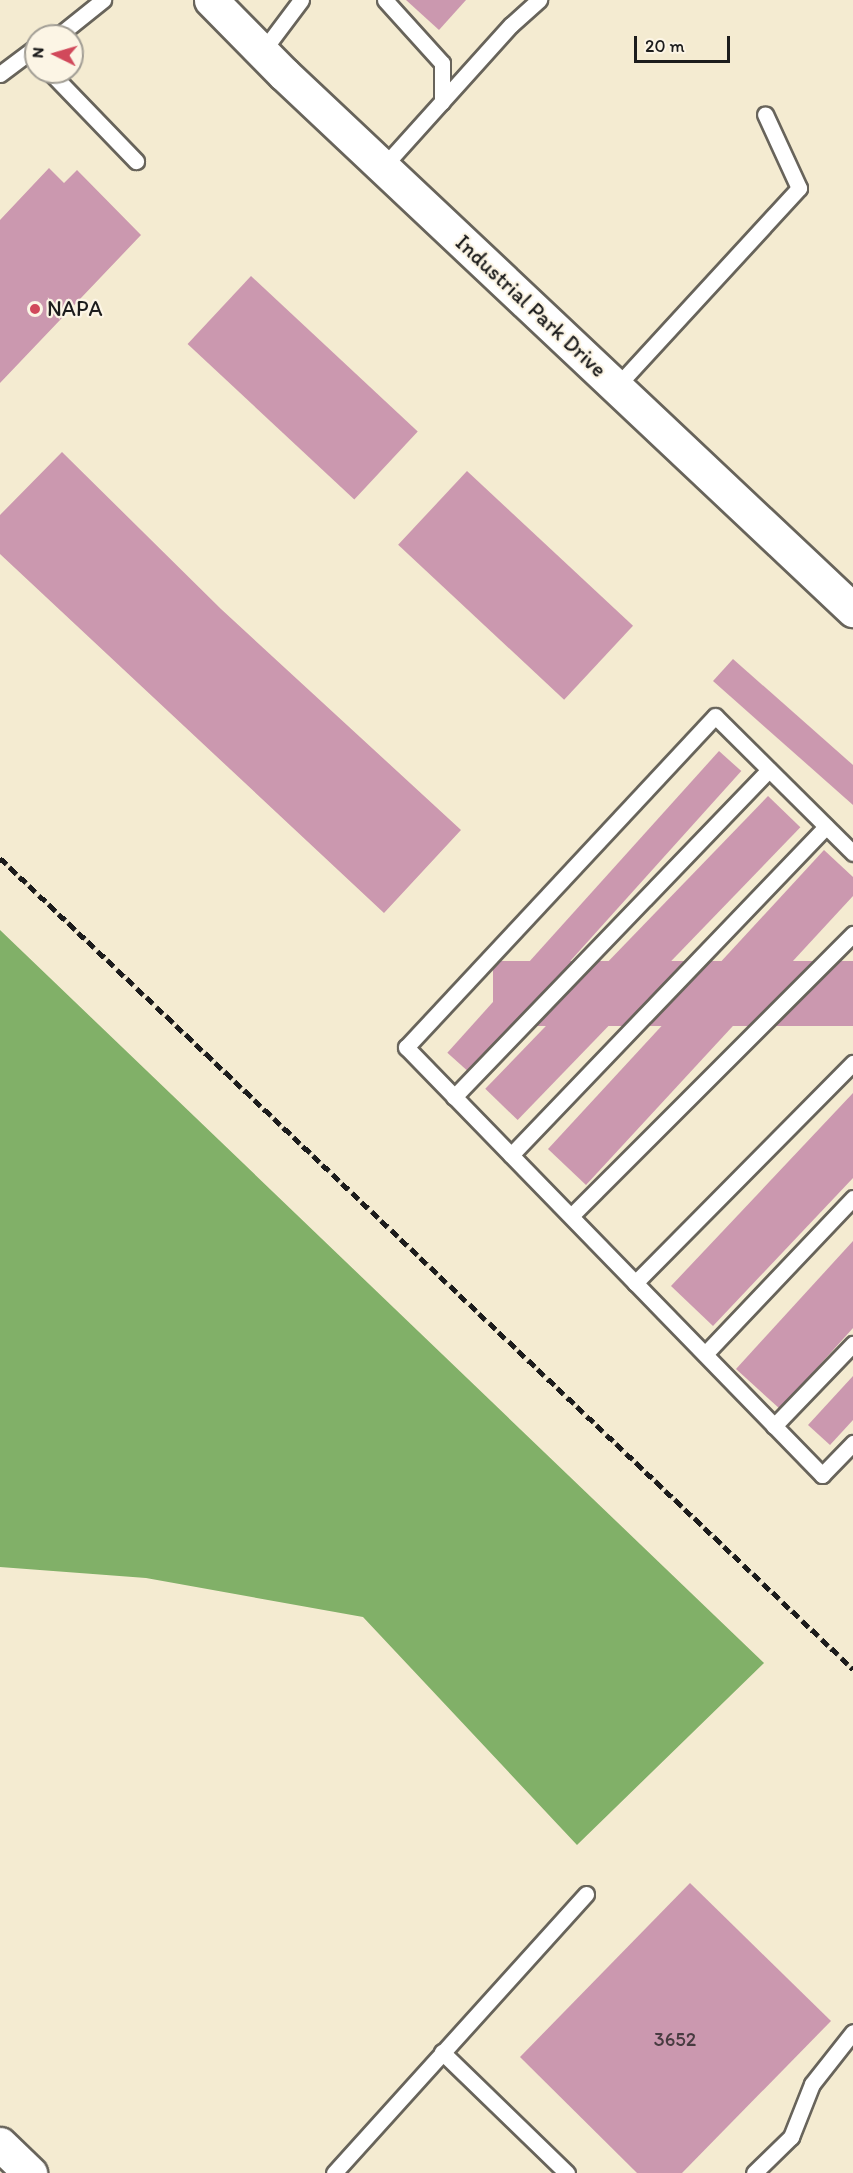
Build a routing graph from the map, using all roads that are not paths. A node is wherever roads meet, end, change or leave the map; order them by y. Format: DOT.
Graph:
graph roads {
  1 [pos="103,0"];
  2 [pos="211,0"];
  3 [pos="301,0"];
  4 [pos="385,0"];
  5 [pos="539,0"];
  6 [pos="73,24"];
  7 [pos="262,52"];
  8 [pos="24,58"];
  9 [pos="0,74"];
  10 [pos="62,84"];
  11 [pos="442,102"];
  12 [pos="765,114"];
  13 [pos="136,161"];
  14 [pos="383,167"];
  15 [pos="617,387"];
  16 [pos="853,610"];
  17 [pos="769,770"];
  18 [pos="826,827"];
  19 [pos="853,854"];
  20 [pos="853,934"];
  21 [pos="853,1063"];
  22 [pos="454,1097"];
  23 [pos="511,1155"];
  24 [pos="853,1198"];
  25 [pos="571,1216"];
  26 [pos="635,1283"];
  27 [pos="853,1344"];
  28 [pos="705,1354"];
  29 [pos="774,1426"];
  30 [pos="853,1443"];
  31 [pos="586,1894"];
  32 [pos="853,2032"];
  33 [pos="442,2052"];
  34 [pos="334,2173"];
  35 [pos="567,2173"];
  36 [pos="754,2173"];
  1 -- 6 [label="lane"];
  2 -- 7 [label="street, Industrial Park Drive"];
  3 -- 7 [label="lane"];
  4 -- 11 [label="lane"];
  5 -- 11 [label="lane"];
  7 -- 14 [label="street, Industrial Park Drive"];
  8 -- 9 [label="lane"];
  10 -- 13 [label="lane"];
  11 -- 14 [label="lane"];
  12 -- 15 [label="lane"];
  14 -- 15 [label="street, Industrial Park Drive"];
  15 -- 16 [label="street, Industrial Park Drive"];
  17 -- 18 [label="lane"];
  17 -- 22 [label="lane"];
  17 -- 22 [label="lane"];
  18 -- 19 [label="lane"];
  18 -- 23 [label="lane"];
  20 -- 25 [label="lane"];
  21 -- 26 [label="lane"];
  22 -- 23 [label="lane"];
  23 -- 25 [label="lane"];
  24 -- 28 [label="lane"];
  25 -- 26 [label="lane"];
  26 -- 28 [label="lane"];
  27 -- 29 [label="lane"];
  28 -- 29 [label="lane"];
  29 -- 30 [label="lane"];
  31 -- 33 [label="lane"];
  32 -- 36 [label="lane"];
  33 -- 34 [label="lane"];
  33 -- 35 [label="lane"];
}
